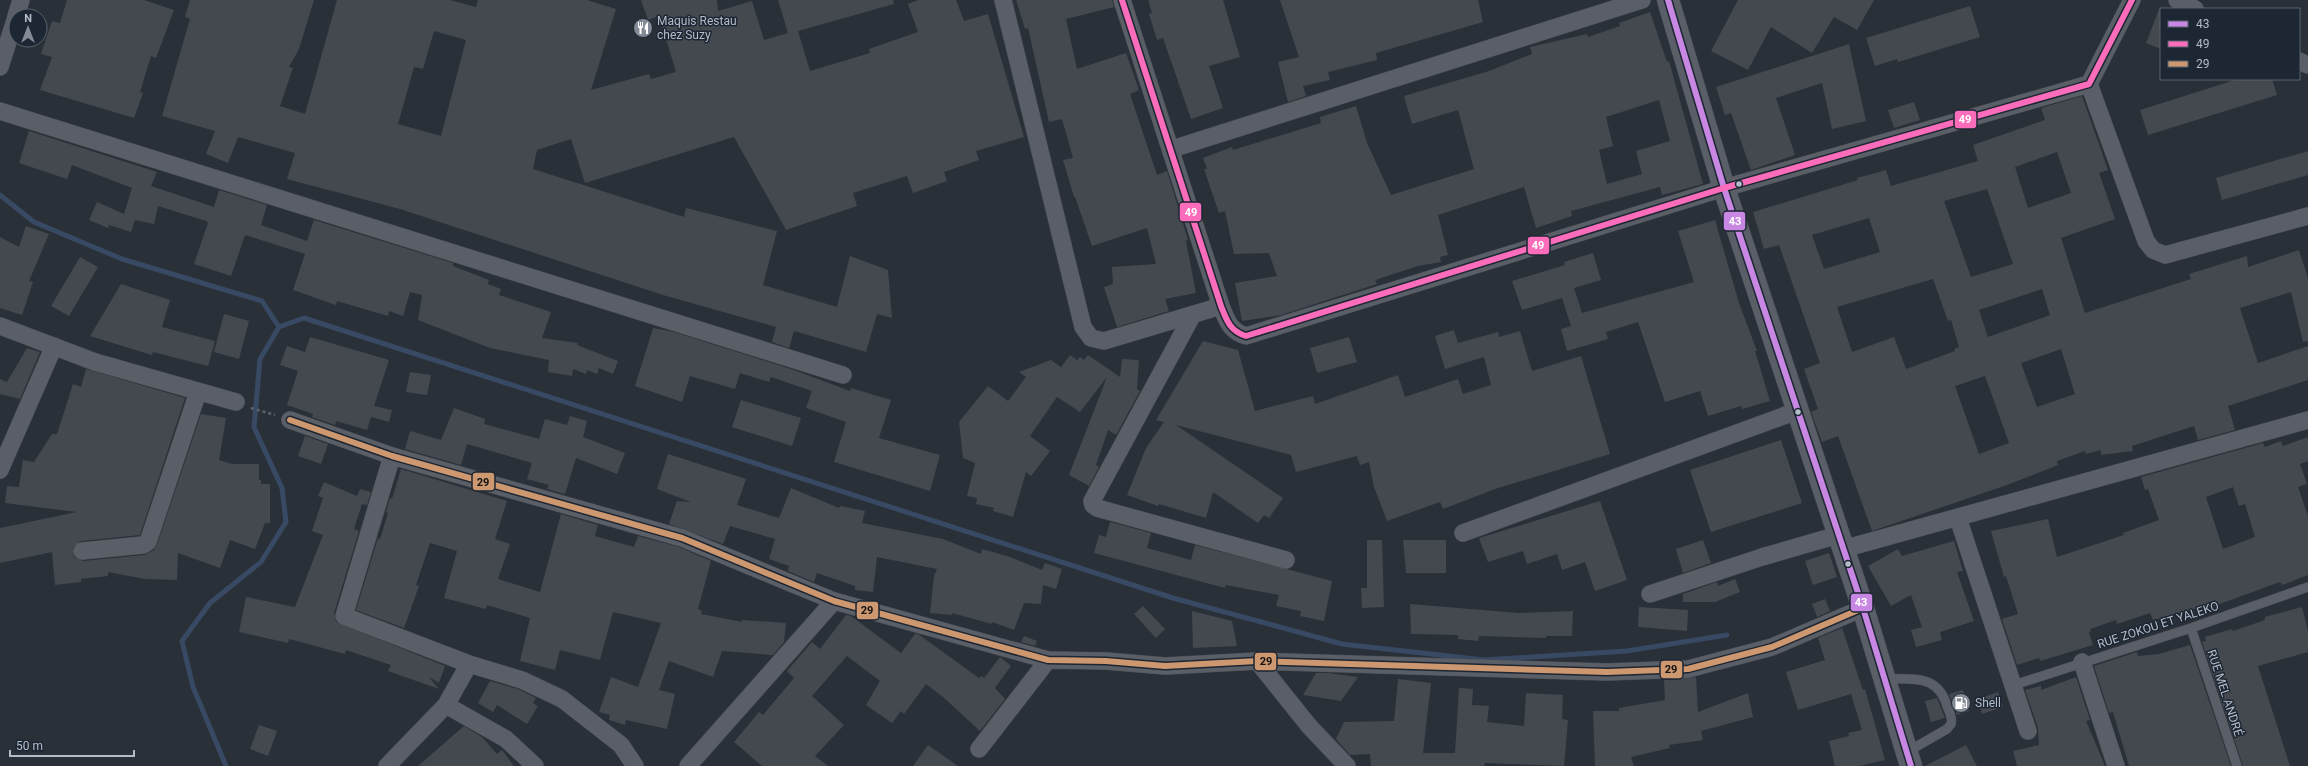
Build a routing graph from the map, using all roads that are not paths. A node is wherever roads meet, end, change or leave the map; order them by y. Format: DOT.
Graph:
graph roads {
  1 [pos="1003,0"];
  2 [pos="1122,0"];
  3 [pos="1642,0"];
  4 [pos="1668,0"];
  5 [pos="2132,0"];
  6 [pos="2177,0"];
  7 [pos="2193,8"];
  8 [pos="8,42"];
  9 [pos="0,67"];
  10 [pos="2089,84"];
  11 [pos="0,111"];
  12 [pos="1172,149"];
  13 [pos="1724,188"];
  14 [pos="2308,216"];
  15 [pos="1221,306"];
  16 [pos="1192,316"];
  17 [pos="0,326"];
  18 [pos="54,346"];
  19 [pos="843,376"];
  20 [pos="198,392"];
  21 [pos="236,402"];
  22 [pos="1797,411"];
  23 [pos="290,420"];
  24 [pos="2308,420"];
  25 [pos="392,456"];
  26 [pos="0,470"];
  27 [pos="1958,518"];
  28 [pos="1463,533"];
  29 [pos="1840,542"];
  30 [pos="82,551"];
  31 [pos="1286,560"];
  32 [pos="2308,587"];
  33 [pos="1650,594"];
  34 [pos="834,601"];
  35 [pos="1863,608"];
  36 [pos="2191,628"];
  37 [pos="1048,660"];
  38 [pos="1257,661"];
  39 [pos="2082,662"];
  40 [pos="469,664"];
  41 [pos="1885,679"];
  42 [pos="2014,685"];
  43 [pos="446,705"];
  44 [pos="2028,731"];
  45 [pos="979,749"];
  46 [pos="1909,762"];
  47 [pos="388,766"];
  48 [pos="535,766"];
  49 [pos="635,766"];
  50 [pos="688,766"];
  51 [pos="1346,766"];
  52 [pos="2116,766"];
  53 [pos="2237,766"];
  1 -- 16 [label="street"];
  2 -- 12 [label="street"];
  3 -- 12 [label="street"];
  4 -- 13 [label="street"];
  5 -- 10 [label="street"];
  6 -- 7 [label="street"];
  8 -- 9 [label="street"];
  10 -- 13 [label="street"];
  10 -- 14 [label="street"];
  11 -- 19 [label="street"];
  12 -- 15 [label="street"];
  13 -- 15 [label="street"];
  13 -- 22 [label="street"];
  15 -- 16 [label="street"];
  16 -- 31 [label="street"];
  17 -- 18 [label="street"];
  18 -- 20 [label="street"];
  18 -- 26 [label="street"];
  20 -- 21 [label="street"];
  20 -- 30 [label="street"];
  22 -- 28 [label="street"];
  22 -- 29 [label="street"];
  23 -- 25 [label="street"];
  24 -- 27 [label="street"];
  25 -- 34 [label="street"];
  25 -- 40 [label="street"];
  27 -- 29 [label="street"];
  27 -- 42 [label="street"];
  29 -- 33 [label="street"];
  29 -- 35 [label="street"];
  32 -- 36 [label="lane, RUE ZOKOU ET YALEKO"];
  34 -- 37 [label="street"];
  34 -- 50 [label="street"];
  35 -- 38 [label="street"];
  35 -- 41 [label="street"];
  36 -- 39 [label="lane, RUE ZOKOU ET YALEKO"];
  36 -- 53 [label="lane, RUE MEL ANDRÉ"];
  37 -- 38 [label="street"];
  37 -- 45 [label="street"];
  38 -- 51 [label="street"];
  39 -- 42 [label="lane, RUE ZOKOU ET YALEKO"];
  39 -- 52 [label="street"];
  40 -- 43 [label="street"];
  40 -- 49 [label="street"];
  41 -- 46 [label="street"];
  41 -- 46 [label="lane"];
  42 -- 44 [label="street"];
  43 -- 47 [label="street"];
  43 -- 48 [label="street"];
}
